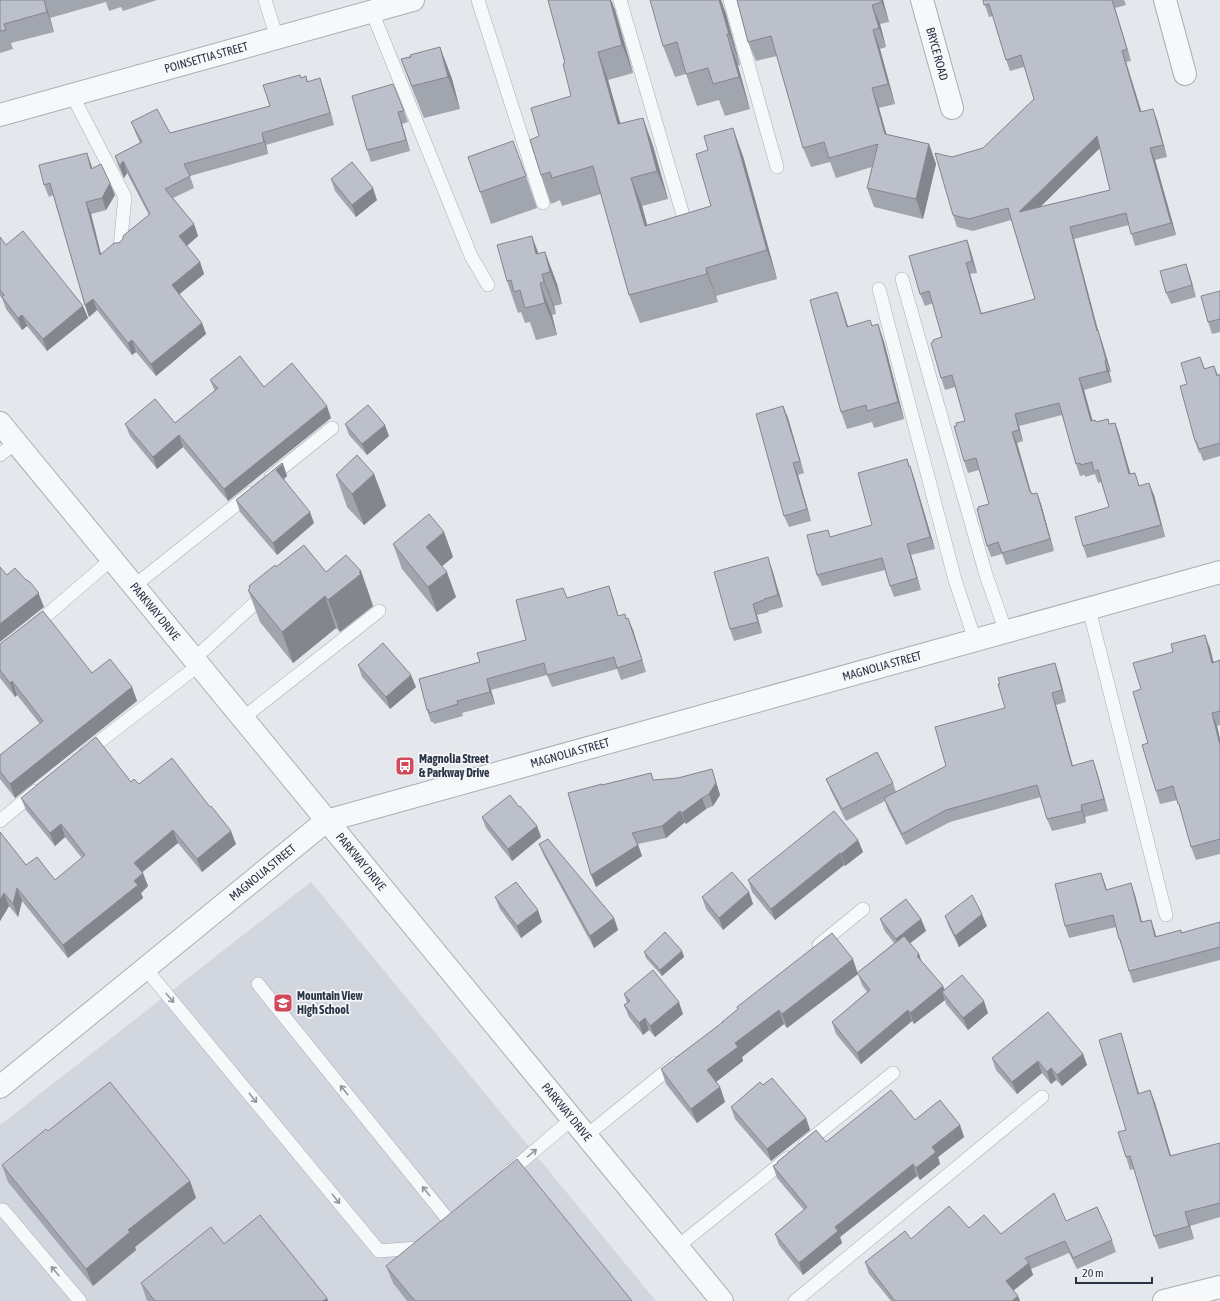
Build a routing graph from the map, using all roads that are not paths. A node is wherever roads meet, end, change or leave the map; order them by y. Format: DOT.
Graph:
graph roads {
  1 [pos="265,0"];
  2 [pos="412,0"];
  3 [pos="478,0"];
  4 [pos="620,0"];
  5 [pos="730,0"];
  6 [pos="922,0"];
  7 [pos="1165,0"];
  8 [pos="378,7"];
  9 [pos="276,38"];
  10 [pos="1185,74"];
  11 [pos="72,95"];
  12 [pos="952,108"];
  13 [pos="0,115"];
  14 [pos="777,167"];
  15 [pos="543,203"];
  16 [pos="683,215"];
  17 [pos="120,247"];
  18 [pos="902,279"];
  19 [pos="488,285"];
  20 [pos="879,289"];
  21 [pos="0,423"];
  22 [pos="332,428"];
  23 [pos="8,449"];
  24 [pos="112,559"];
  25 [pos="1220,572"];
  26 [pos="276,584"];
  27 [pos="134,586"];
  28 [pos="1089,609"];
  29 [pos="379,611"];
  30 [pos="1006,632"];
  31 [pos="23,635"];
  32 [pos="975,640"];
  33 [pos="196,662"];
  34 [pos="243,718"];
  35 [pos="73,761"];
  36 [pos="49,781"];
  37 [pos="326,820"];
  38 [pos="0,821"];
  39 [pos="863,909"];
  40 [pos="1166,916"];
  41 [pos="808,954"];
  42 [pos="146,968"];
  43 [pos="258,984"];
  44 [pos="684,1055"];
  45 [pos="893,1073"];
  46 [pos="0,1087"];
  47 [pos="1042,1097"];
  48 [pos="572,1119"];
  49 [pos="586,1136"];
  50 [pos="497,1182"];
  51 [pos="0,1210"];
  52 [pos="462,1212"];
  53 [pos="450,1222"];
  54 [pos="677,1247"];
  55 [pos="1220,1287"];
  56 [pos="80,1301"];
  57 [pos="722,1301"];
  58 [pos="795,1301"];
  59 [pos="1164,1301"];
  1 -- 9 [label="lane"];
  2 -- 8 [label="street, POINSETTIA STREET"];
  3 -- 15 [label="lane"];
  4 -- 16 [label="lane"];
  5 -- 14 [label="lane"];
  6 -- 12 [label="street, BRYCE ROAD"];
  7 -- 10 [label="street"];
  8 -- 9 [label="street, POINSETTIA STREET"];
  8 -- 19 [label="lane"];
  9 -- 11 [label="street, POINSETTIA STREET"];
  11 -- 13 [label="street, POINSETTIA STREET"];
  11 -- 17 [label="lane"];
  18 -- 30 [label="lane"];
  20 -- 32 [label="lane"];
  21 -- 23 [label="street, PARKWAY DRIVE"];
  22 -- 27 [label="lane"];
  23 -- 24 [label="street, PARKWAY DRIVE"];
  24 -- 27 [label="street, PARKWAY DRIVE"];
  24 -- 31 [label="lane"];
  25 -- 28 [label="street, MAGNOLIA STREET"];
  26 -- 33 [label="lane"];
  27 -- 33 [label="street, PARKWAY DRIVE"];
  28 -- 30 [label="street, MAGNOLIA STREET"];
  28 -- 40 [label="lane"];
  29 -- 34 [label="lane"];
  30 -- 32 [label="street, MAGNOLIA STREET"];
  32 -- 37 [label="street, MAGNOLIA STREET"];
  33 -- 34 [label="street, PARKWAY DRIVE"];
  33 -- 35 [label="lane"];
  34 -- 37 [label="street, PARKWAY DRIVE"];
  36 -- 38 [label="lane"];
  37 -- 42 [label="street, MAGNOLIA STREET"];
  37 -- 48 [label="street, PARKWAY DRIVE"];
  39 -- 41 [label="lane"];
  42 -- 46 [label="street, MAGNOLIA STREET"];
  42 -- 53 [label="lane, one-way"];
  53 -- 43 [label="lane, one-way"];
  44 -- 49 [label="lane"];
  45 -- 54 [label="lane"];
  47 -- 58 [label="lane"];
  48 -- 49 [label="street, PARKWAY DRIVE"];
  50 -- 48 [label="lane, one-way"];
  49 -- 54 [label="street, PARKWAY DRIVE"];
  56 -- 51 [label="lane, one-way"];
  52 -- 53 [label="lane"];
  54 -- 57 [label="street, PARKWAY DRIVE"];
  55 -- 59 [label="street"];
}
